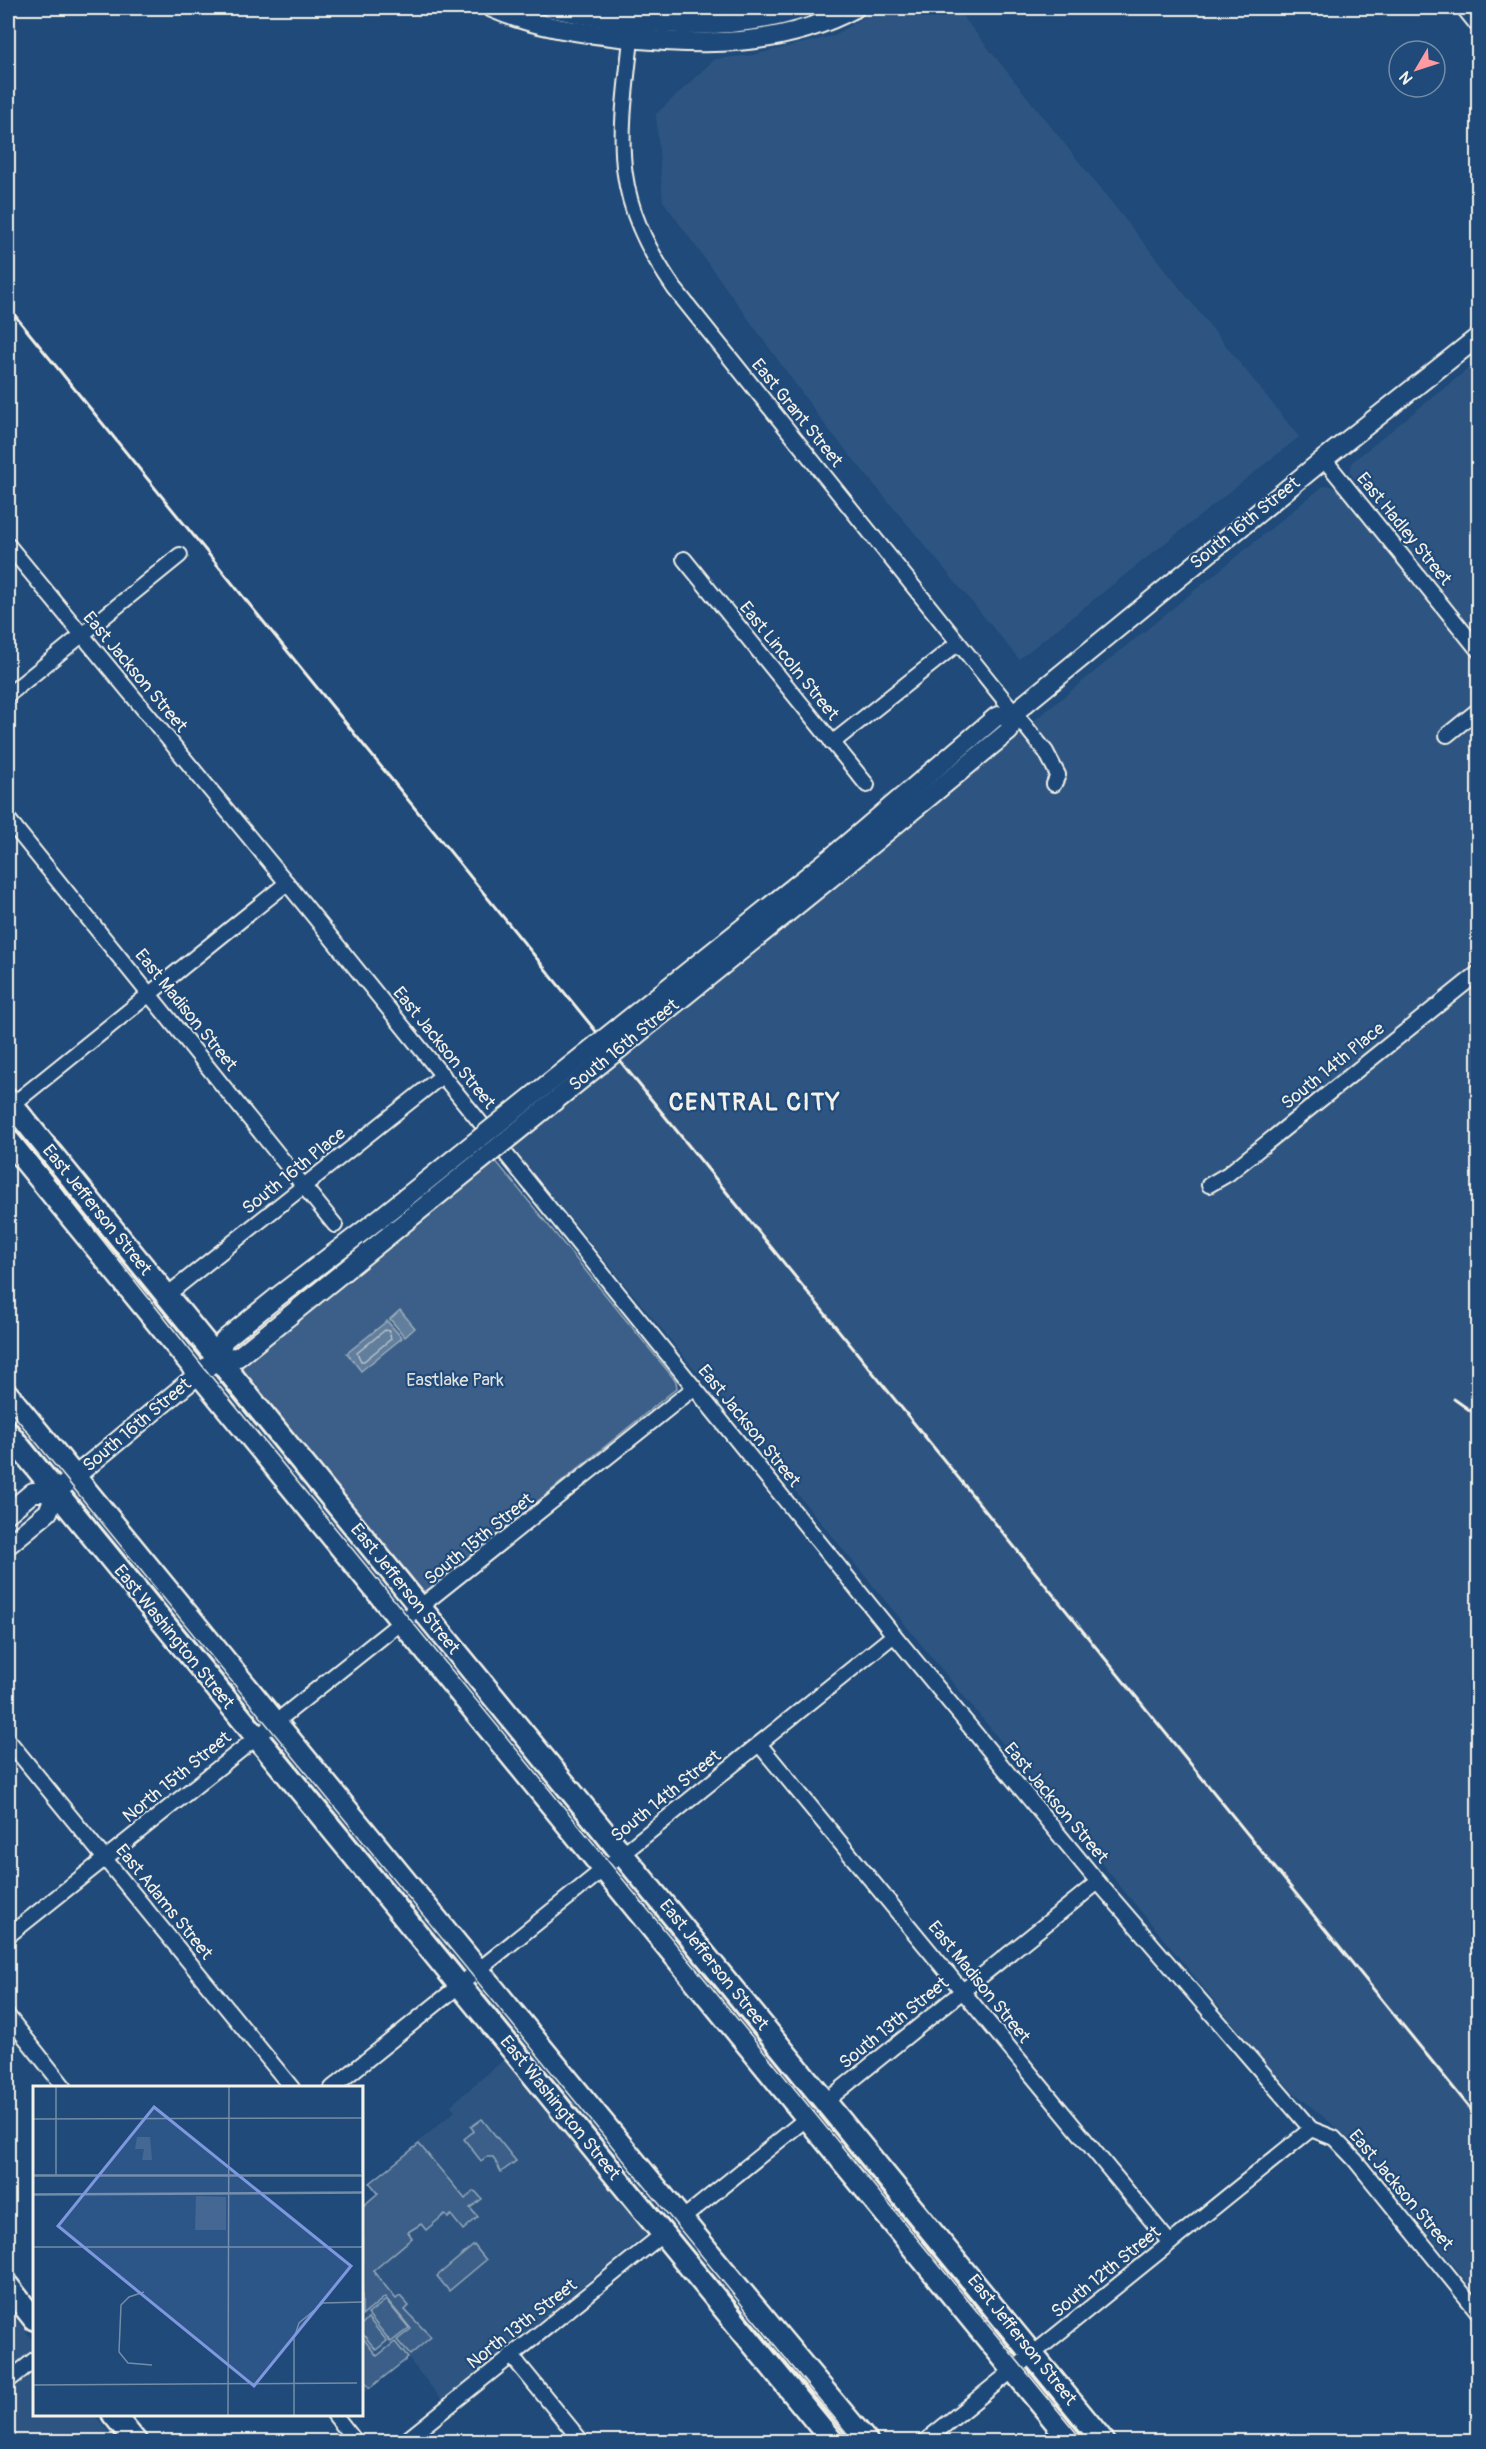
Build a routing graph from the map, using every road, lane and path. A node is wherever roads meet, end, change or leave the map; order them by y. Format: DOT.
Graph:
graph roads {
  1 [pos="492,8"];
  2 [pos="551,8"];
  3 [pos="805,8"];
  4 [pos="855,8"];
  5 [pos="1466,8"];
  6 [pos="633,19"];
  7 [pos="1479,23"];
  8 [pos="631,38"];
  9 [pos="1479,337"];
  10 [pos="1324,459"];
  11 [pos="8,545"];
  12 [pos="180,555"];
  13 [pos="684,559"];
  14 [pos="81,635"];
  15 [pos="958,643"];
  16 [pos="1479,650"];
  17 [pos="8,695"];
  18 [pos="1479,710"];
  19 [pos="1014,712"];
  20 [pos="1447,735"];
  21 [pos="832,743"];
  22 [pos="1054,784"];
  23 [pos="867,785"];
  24 [pos="8,819"];
  25 [pos="839,861"];
  26 [pos="287,883"];
  27 [pos="1479,973"];
  28 [pos="151,995"];
  29 [pos="443,1075"];
  30 [pos="10,1102"];
  31 [pos="8,1140"];
  32 [pos="1209,1185"];
  33 [pos="304,1186"];
  34 [pos="336,1225"];
  35 [pos="167,1296"];
  36 [pos="218,1358"];
  37 [pos="199,1374"];
  38 [pos="694,1388"];
  39 [pos="8,1395"];
  40 [pos="8,1433"];
  41 [pos="74,1478"];
  42 [pos="323,1488"];
  43 [pos="56,1492"];
  44 [pos="8,1513"];
  45 [pos="8,1545"];
  46 [pos="384,1600"];
  47 [pos="420,1608"];
  48 [pos="401,1622"];
  49 [pos="894,1635"];
  50 [pos="275,1722"];
  51 [pos="256,1737"];
  52 [pos="8,1740"];
  53 [pos="759,1744"];
  54 [pos="294,1745"];
  55 [pos="341,1839"];
  56 [pos="623,1853"];
  57 [pos="105,1858"];
  58 [pos="604,1869"];
  59 [pos="1098,1882"];
  60 [pos="8,1936"];
  61 [pos="479,1971"];
  62 [pos="721,1972"];
  63 [pos="460,1986"];
  64 [pos="963,1991"];
  65 [pos="8,2016"];
  66 [pos="773,2076"];
  67 [pos="63,2086"];
  68 [pos="290,2086"];
  69 [pos="335,2086"];
  70 [pos="825,2102"];
  71 [pos="807,2118"];
  72 [pos="1311,2129"];
  73 [pos="682,2219"];
  74 [pos="663,2234"];
  75 [pos="1170,2243"];
  76 [pos="711,2255"];
  77 [pos="8,2286"];
  78 [pos="1479,2312"];
  79 [pos="33,2318"];
  80 [pos="1033,2354"];
  81 [pos="512,2355"];
  82 [pos="33,2361"];
  83 [pos="1013,2371"];
  84 [pos="779,2377"];
  85 [pos="8,2381"];
  86 [pos="114,2416"];
  87 [pos="335,2416"];
  88 [pos="136,2442"];
  89 [pos="356,2442"];
  90 [pos="404,2442"];
  91 [pos="582,2442"];
  92 [pos="833,2442"];
  93 [pos="867,2442"];
  94 [pos="924,2442"];
  95 [pos="1072,2442"];
  96 [pos="1104,2442"];
  1 -- 8 [label="main road"];
  2 -- 6 [label="main road"];
  3 -- 6 [label="main road"];
  4 -- 8 [label="main road"];
  5 -- 7 [label="main road"];
  6 -- 8 [label="street, East Grant Street"];
  8 -- 15 [label="street, East Grant Street"];
  9 -- 10 [label="main road, South 16th Street"];
  10 -- 16 [label="street, East Hadley Street"];
  10 -- 19 [label="main road, South 16th Street"];
  11 -- 14 [label="street, East Jackson Street"];
  12 -- 14 [label="street"];
  13 -- 21 [label="street, East Lincoln Street"];
  14 -- 17 [label="street"];
  14 -- 26 [label="street, East Jackson Street"];
  15 -- 19 [label="street, East Grant Street"];
  15 -- 21 [label="street"];
  18 -- 20 [label="street"];
  19 -- 22 [label="street, East Grant Street"];
  19 -- 25 [label="main road, South 16th Street"];
  21 -- 23 [label="street, East Lincoln Street"];
  24 -- 28 [label="street, East Madison Street"];
  25 -- 36 [label="main road, South 16th Street, bridge"];
  25 -- 36 [label="main road, South 16th Street, bridge"];
  26 -- 28 [label="street"];
  26 -- 29 [label="street, East Jackson Street"];
  27 -- 32 [label="street, South 14th Place"];
  28 -- 30 [label="street"];
  28 -- 33 [label="street, East Madison Street"];
  29 -- 33 [label="street, South 16th Place"];
  29 -- 38 [label="street, East Jackson Street"];
  30 -- 35 [label="main road, East Jefferson Street"];
  31 -- 37 [label="main road, East Jefferson Street"];
  33 -- 34 [label="street, East Madison Street"];
  33 -- 35 [label="street, South 16th Place"];
  35 -- 36 [label="main road, East Jefferson Street"];
  36 -- 37 [label="main road, South 16th Street"];
  36 -- 42 [label="main road, East Jefferson Street"];
  37 -- 41 [label="main road, South 16th Street"];
  37 -- 46 [label="main road, East Jefferson Street"];
  38 -- 47 [label="street, South 15th Street"];
  38 -- 49 [label="street, East Jackson Street"];
  39 -- 41 [label="main road, East Washington Street"];
  40 -- 43 [label="main road, East Washington Street"];
  41 -- 43 [label="main road, South 16th Street"];
  41 -- 50 [label="main road, East Washington Street"];
  42 -- 46 [label="main road, East Jefferson Street"];
  42 -- 47 [label="main road, East Jefferson Street"];
  43 -- 44 [label="main road"];
  43 -- 45 [label="main road"];
  43 -- 51 [label="main road, East Washington Street"];
  46 -- 48 [label="main road, East Jefferson Street"];
  47 -- 48 [label="street, South 15th Street"];
  47 -- 56 [label="main road, East Jefferson Street"];
  48 -- 50 [label="street, South 15th Street"];
  48 -- 58 [label="main road, East Jefferson Street"];
  49 -- 53 [label="street, South 14th Street"];
  49 -- 59 [label="street, East Jackson Street"];
  50 -- 51 [label="street, South 15th Street"];
  50 -- 54 [label="main road, East Washington Street"];
  51 -- 55 [label="main road, East Washington Street"];
  51 -- 57 [label="street, North 15th Street"];
  52 -- 57 [label="street, East Adams Street"];
  53 -- 56 [label="street, South 14th Street"];
  53 -- 64 [label="street, East Madison Street"];
  54 -- 55 [label="main road, East Washington Street"];
  54 -- 61 [label="main road, East Washington Street"];
  55 -- 63 [label="main road, East Washington Street"];
  56 -- 58 [label="street, South 14th Street"];
  56 -- 62 [label="main road, East Jefferson Street"];
  57 -- 60 [label="street, North 15th Street"];
  57 -- 68 [label="street, East Adams Street"];
  58 -- 61 [label="street, South 14th Street"];
  58 -- 66 [label="main road, East Jefferson Street"];
  59 -- 64 [label="street, South 13th Street"];
  59 -- 72 [label="street, East Jackson Street"];
  61 -- 63 [label="street, South 14th Street"];
  61 -- 73 [label="main road, East Washington Street"];
  62 -- 66 [label="main road"];
  62 -- 70 [label="main road, East Jefferson Street"];
  63 -- 69 [label="street, South 14th Street"];
  63 -- 74 [label="main road, East Washington Street"];
  64 -- 70 [label="street, South 13th Street"];
  64 -- 75 [label="street, East Madison Street"];
  65 -- 67 [label="street"];
  66 -- 71 [label="main road, East Jefferson Street"];
  70 -- 80 [label="main road, East Jefferson Street"];
  71 -- 73 [label="street"];
  71 -- 83 [label="main road, East Jefferson Street"];
  72 -- 75 [label="street, South 12th Street"];
  72 -- 78 [label="street, East Jackson Street"];
  73 -- 76 [label="main road, East Washington Street"];
  74 -- 81 [label="street, North 13th Street"];
  74 -- 84 [label="main road, East Washington Street"];
  75 -- 80 [label="street, South 12th Street"];
  76 -- 84 [label="main road, East Washington Street"];
  76 -- 93 [label="main road, East Washington Street"];
  77 -- 79 [label="main road"];
  80 -- 83 [label="street, South 12th Street"];
  80 -- 96 [label="main road, East Jefferson Street"];
  81 -- 90 [label="street, North 13th Street"];
  81 -- 91 [label="street"];
  82 -- 85 [label="street"];
  83 -- 94 [label="street, South 12th Street"];
  83 -- 95 [label="main road, East Jefferson Street"];
  84 -- 92 [label="main road, East Washington Street"];
  86 -- 88 [label="main road"];
  87 -- 89 [label="street"];
}
